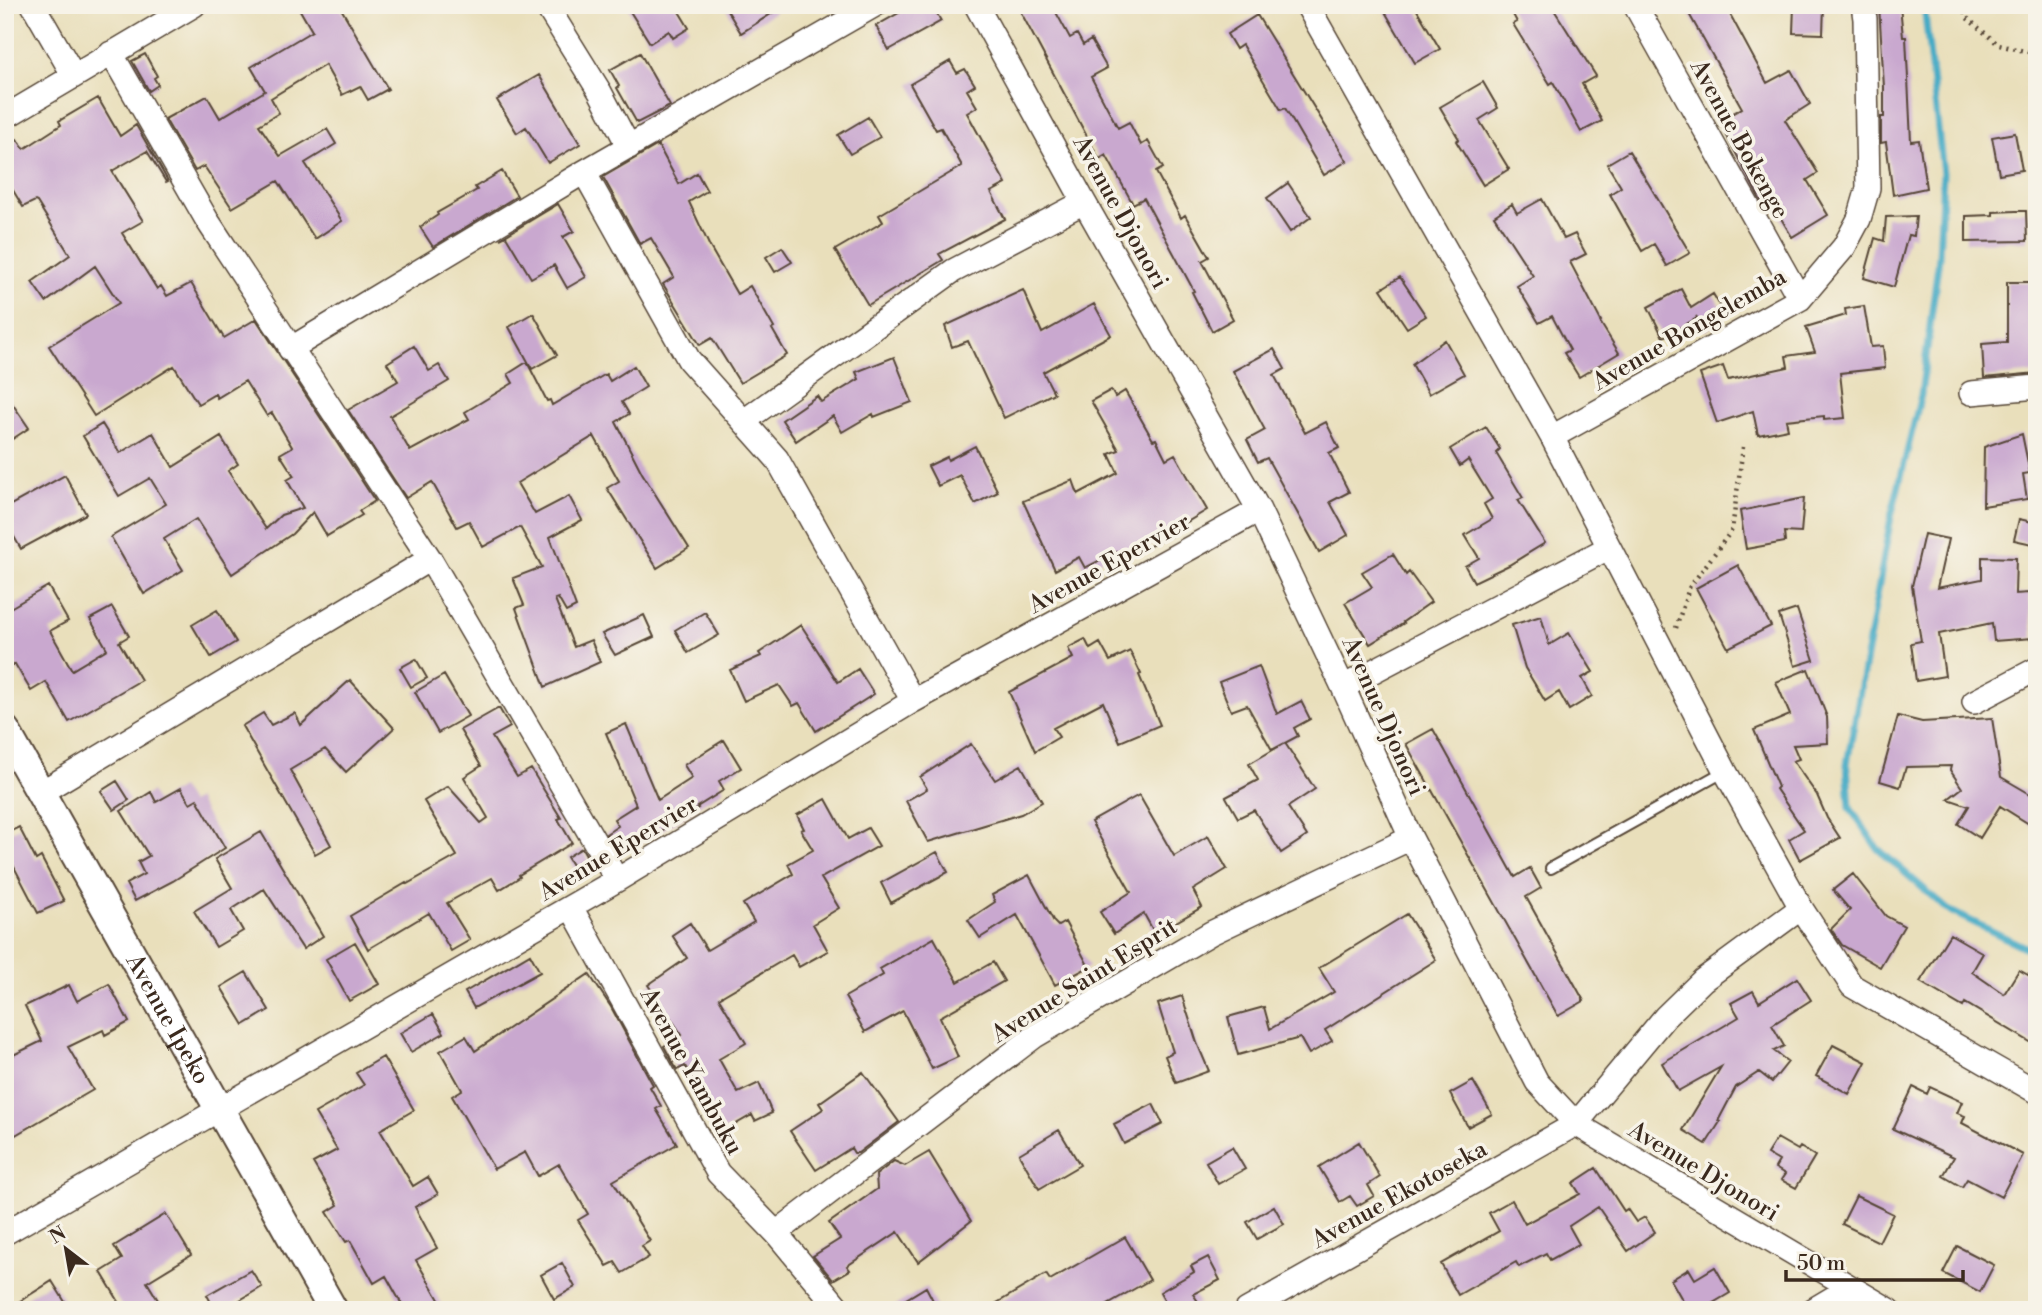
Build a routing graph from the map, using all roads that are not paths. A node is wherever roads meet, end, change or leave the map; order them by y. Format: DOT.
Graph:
graph roads {
  1 [pos="33,5"];
  2 [pos="194,5"];
  3 [pos="546,5"];
  4 [pos="874,5"];
  5 [pos="976,5"];
  6 [pos="1307,5"];
  7 [pos="1635,5"];
  8 [pos="1863,5"];
  9 [pos="111,53"];
  10 [pos="75,76"];
  11 [pos="5,117"];
  12 [pos="629,147"];
  13 [pos="584,172"];
  14 [pos="1084,202"];
  15 [pos="1800,299"];
  16 [pos="290,349"];
  17 [pos="2037,387"];
  18 [pos="1970,393"];
  19 [pos="744,421"];
  20 [pos="1552,438"];
  21 [pos="1259,510"];
  22 [pos="1608,548"];
  23 [pos="430,559"];
  24 [pos="2037,669"];
  25 [pos="1343,687"];
  26 [pos="913,701"];
  27 [pos="1973,702"];
  28 [pos="5,730"];
  29 [pos="1725,771"];
  30 [pos="40,793"];
  31 [pos="1411,838"];
  32 [pos="1551,868"];
  33 [pos="617,880"];
  34 [pos="570,907"];
  35 [pos="1801,908"];
  36 [pos="2037,1092"];
  37 [pos="220,1111"];
  38 [pos="1576,1124"];
  39 [pos="5,1233"];
  40 [pos="776,1233"];
  41 [pos="1850,1288"];
  42 [pos="333,1310"];
  43 [pos="840,1310"];
  44 [pos="1247,1310"];
  45 [pos="1812,1310"];
  46 [pos="1889,1310"];
  1 -- 10 [label="street"];
  2 -- 9 [label="street"];
  3 -- 12 [label="street"];
  4 -- 12 [label="street"];
  5 -- 14 [label="street, Avenue Djonori"];
  6 -- 20 [label="street"];
  7 -- 15 [label="street, Avenue Bokenge"];
  8 -- 15 [label="street, Avenue Bongelemba"];
  9 -- 10 [label="street"];
  9 -- 16 [label="street"];
  10 -- 11 [label="street"];
  12 -- 13 [label="street"];
  13 -- 16 [label="street"];
  13 -- 19 [label="street"];
  14 -- 19 [label="street"];
  14 -- 21 [label="street, Avenue Djonori"];
  15 -- 20 [label="street, Avenue Bongelemba"];
  16 -- 23 [label="street"];
  17 -- 18 [label="street"];
  19 -- 26 [label="street"];
  20 -- 22 [label="street"];
  21 -- 25 [label="street, Avenue Djonori"];
  21 -- 26 [label="street, Avenue Epervier"];
  22 -- 25 [label="street"];
  22 -- 29 [label="street"];
  23 -- 30 [label="street"];
  23 -- 33 [label="street"];
  24 -- 27 [label="street"];
  25 -- 31 [label="street, Avenue Djonori"];
  26 -- 33 [label="street, Avenue Epervier"];
  28 -- 30 [label="street, Avenue Ipeko"];
  29 -- 32 [label="lane"];
  29 -- 35 [label="street"];
  30 -- 37 [label="street, Avenue Ipeko"];
  31 -- 38 [label="street, Avenue Djonori"];
  31 -- 40 [label="street, Avenue Saint Esprit"];
  33 -- 34 [label="street, Avenue Epervier"];
  34 -- 37 [label="street, Avenue Epervier"];
  34 -- 40 [label="street, Avenue Yambuku"];
  35 -- 36 [label="street"];
  35 -- 38 [label="street"];
  37 -- 39 [label="street, Avenue Epervier"];
  37 -- 42 [label="street, Avenue Ipeko"];
  38 -- 41 [label="street, Avenue Djonori"];
  38 -- 44 [label="street, Avenue Ekotoseka"];
  40 -- 43 [label="street, Avenue Yambuku"];
  41 -- 45 [label="street"];
  41 -- 46 [label="street, Avenue Djonori"];
}
